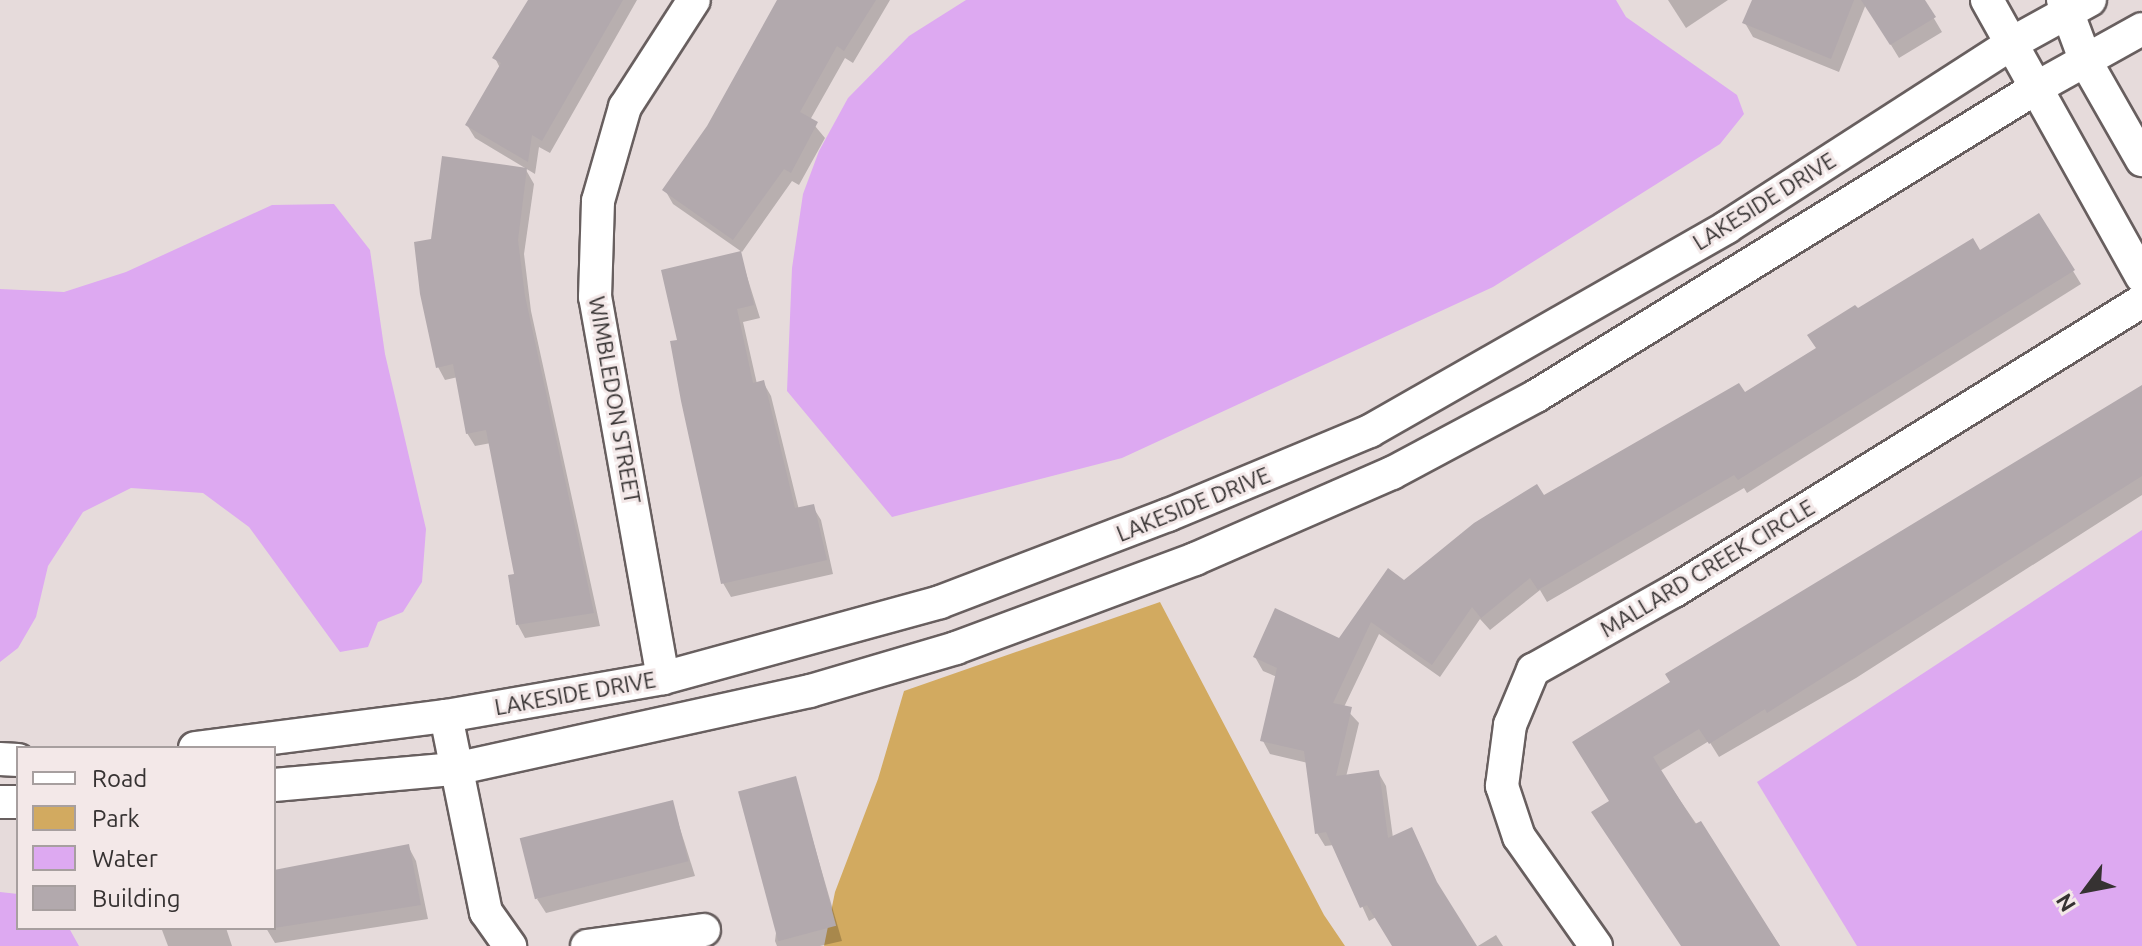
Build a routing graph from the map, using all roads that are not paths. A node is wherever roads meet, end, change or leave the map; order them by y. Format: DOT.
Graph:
graph roads {
  1 [pos="694,0"];
  2 [pos="1987,0"];
  3 [pos="2075,4"];
  4 [pos="2142,29"];
  5 [pos="2012,43"];
  6 [pos="2086,62"];
  7 [pos="2036,88"];
  8 [pos="2142,160"];
  9 [pos="2142,277"];
  10 [pos="2142,301"];
  11 [pos="663,678"];
  12 [pos="446,716"];
  13 [pos="211,746"];
  14 [pos="455,769"];
  15 [pos="276,785"];
  16 [pos="704,930"];
  17 [pos="510,946"];
  18 [pos="587,946"];
  19 [pos="1596,946"];
  1 -- 11 [label="street, WIMBLEDON STREET"];
  2 -- 5 [label="street"];
  3 -- 5 [label="street, LAKESIDE DRIVE"];
  3 -- 6 [label="street"];
  4 -- 6 [label="street"];
  5 -- 7 [label="street"];
  5 -- 11 [label="street, LAKESIDE DRIVE"];
  6 -- 7 [label="street"];
  6 -- 8 [label="street"];
  7 -- 9 [label="street"];
  7 -- 14 [label="street"];
  10 -- 19 [label="street, MALLARD CREEK CIRCLE"];
  11 -- 12 [label="street, LAKESIDE DRIVE"];
  12 -- 13 [label="street, LAKESIDE DRIVE"];
  12 -- 14 [label="street"];
  14 -- 15 [label="street"];
  14 -- 17 [label="street"];
  16 -- 18 [label="street"];
}
